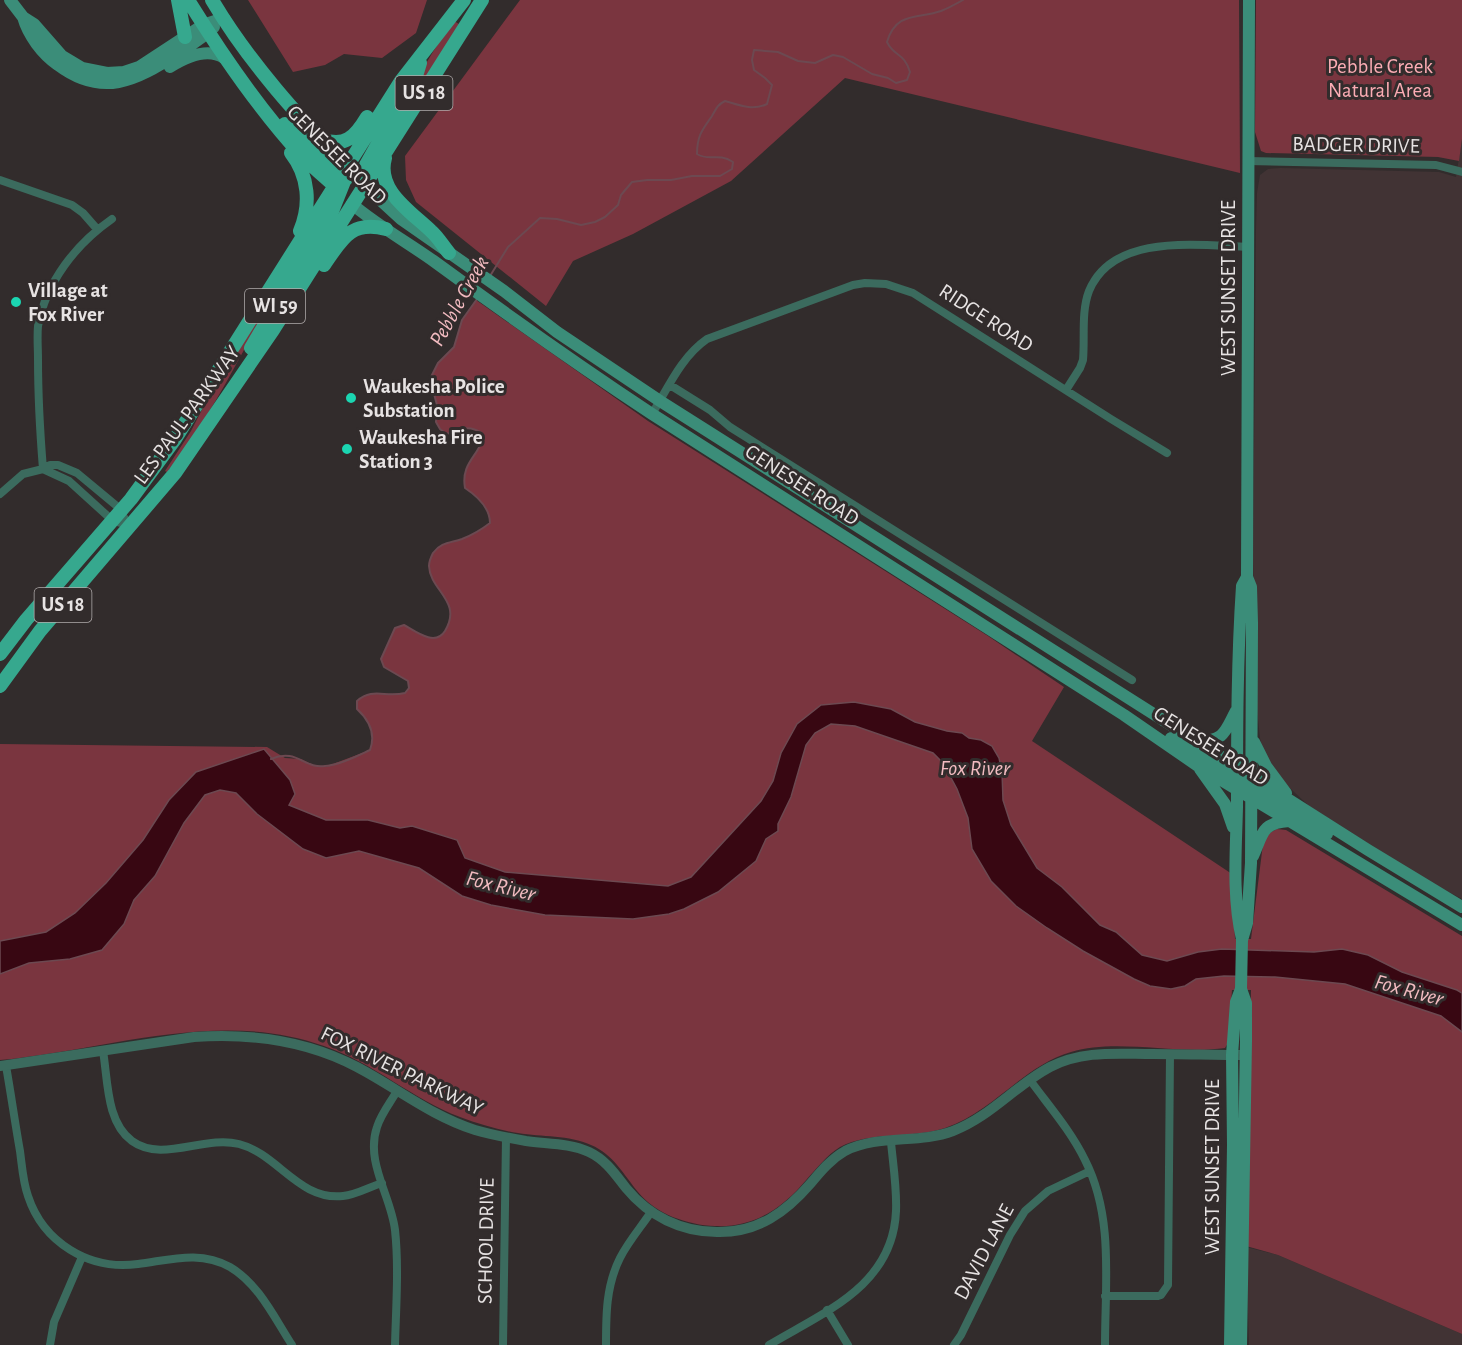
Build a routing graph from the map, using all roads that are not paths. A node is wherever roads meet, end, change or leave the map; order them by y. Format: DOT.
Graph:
graph roads {
  1 [pos="9,0"];
  2 [pos="177,0"];
  3 [pos="188,0"];
  4 [pos="213,0"];
  5 [pos="464,0"];
  6 [pos="482,0"];
  7 [pos="1250,0"];
  8 [pos="23,17"];
  9 [pos="224,18"];
  10 [pos="206,29"];
  11 [pos="185,37"];
  12 [pos="426,47"];
  13 [pos="48,58"];
  14 [pos="224,58"];
  15 [pos="255,100"];
  16 [pos="321,139"];
  17 [pos="390,145"];
  18 [pos="1248,161"];
  19 [pos="1462,172"];
  20 [pos="0,180"];
  21 [pos="348,181"];
  22 [pos="352,204"];
  23 [pos="112,219"];
  24 [pos="97,229"];
  25 [pos="386,229"];
  26 [pos="1247,247"];
  27 [pos="449,253"];
  28 [pos="284,266"];
  29 [pos="273,330"];
  30 [pos="670,385"];
  31 [pos="1066,390"];
  32 [pos="660,401"];
  33 [pos="652,414"];
  34 [pos="211,421"];
  35 [pos="1167,453"];
  36 [pos="43,470"];
  37 [pos="0,494"];
  38 [pos="117,515"];
  39 [pos="129,526"];
  40 [pos="1247,577"];
  41 [pos="0,654"];
  42 [pos="1132,680"];
  43 [pos="0,686"];
  44 [pos="1237,710"];
  45 [pos="1124,716"];
  46 [pos="1252,739"];
  47 [pos="1199,741"];
  48 [pos="1198,766"];
  49 [pos="1252,774"];
  50 [pos="1237,777"];
  51 [pos="1251,792"];
  52 [pos="1290,799"];
  53 [pos="1289,821"];
  54 [pos="1236,837"];
  55 [pos="1368,850"];
  56 [pos="1251,863"];
  57 [pos="1462,906"];
  58 [pos="1462,925"];
  59 [pos="1242,940"];
  60 [pos="1241,989"];
  61 [pos="103,1051"];
  62 [pos="1170,1054"];
  63 [pos="1232,1055"];
  64 [pos="1246,1055"];
  65 [pos="3,1066"];
  66 [pos="1030,1080"];
  67 [pos="397,1091"];
  68 [pos="506,1137"];
  69 [pos="891,1142"];
  70 [pos="1090,1171"];
  71 [pos="382,1183"];
  72 [pos="651,1212"];
  73 [pos="82,1257"];
  74 [pos="1105,1296"];
  75 [pos="827,1310"];
  76 [pos="51,1345"];
  77 [pos="292,1345"];
  78 [pos="395,1345"];
  79 [pos="503,1345"];
  80 [pos="606,1345"];
  81 [pos="769,1345"];
  82 [pos="848,1345"];
  83 [pos="954,1345"];
  84 [pos="1105,1345"];
  85 [pos="1230,1345"];
  86 [pos="1241,1345"];
  1 -- 8 [label="main road"];
  2 -- 11 [label="main road"];
  3 -- 10 [label="main road, GENESEE ROAD"];
  4 -- 9 [label="main road, GENESEE ROAD"];
  5 -- 12 [label="main road, US 18"];
  6 -- 17 [label="main road, LES PAUL PARKWAY / US 18"];
  7 -- 18 [label="main road, WEST SUNSET DRIVE"];
  8 -- 11 [label="main road"];
  8 -- 13 [label="main road"];
  9 -- 10 [label="main road"];
  9 -- 16 [label="main road, GENESEE ROAD"];
  10 -- 11 [label="main road"];
  10 -- 13 [label="main road"];
  10 -- 14 [label="main road, GENESEE ROAD"];
  12 -- 16 [label="main road"];
  12 -- 21 [label="main road"];
  13 -- 14 [label="main road"];
  14 -- 15 [label="main road, GENESEE ROAD"];
  15 -- 21 [label="main road, GENESEE ROAD"];
  15 -- 28 [label="main road"];
  16 -- 21 [label="main road, GENESEE ROAD"];
  17 -- 21 [label="main road, LES PAUL PARKWAY / US 18"];
  17 -- 27 [label="main road"];
  18 -- 19 [label="street, BADGER DRIVE"];
  18 -- 26 [label="main road, WEST SUNSET DRIVE"];
  20 -- 24 [label="street"];
  21 -- 22 [label="main road, LES PAUL PARKWAY / US 18"];
  21 -- 22 [label="main road, GENESEE ROAD"];
  21 -- 27 [label="main road, GENESEE ROAD"];
  21 -- 28 [label="main road, LES PAUL PARKWAY / US 18"];
  21 -- 34 [label="main road, WI 59"];
  22 -- 25 [label="main road, GENESEE ROAD"];
  22 -- 29 [label="main road, LES PAUL PARKWAY / US 18"];
  23 -- 24 [label="street"];
  24 -- 36 [label="street"];
  25 -- 29 [label="main road"];
  25 -- 33 [label="main road, GENESEE ROAD"];
  26 -- 31 [label="street"];
  26 -- 40 [label="main road, WEST SUNSET DRIVE"];
  27 -- 32 [label="main road, GENESEE ROAD"];
  28 -- 38 [label="main road, LES PAUL PARKWAY / US 18"];
  29 -- 34 [label="main road, LES PAUL PARKWAY / US 18"];
  30 -- 31 [label="street, RIDGE ROAD"];
  30 -- 32 [label="street, RIDGE ROAD"];
  30 -- 42 [label="street, GENESEE ROAD"];
  31 -- 35 [label="street, RIDGE ROAD"];
  32 -- 33 [label="street, RIDGE ROAD"];
  32 -- 47 [label="main road, GENESEE ROAD"];
  33 -- 45 [label="main road, GENESEE ROAD"];
  34 -- 39 [label="main road, LES PAUL PARKWAY / US 18"];
  36 -- 37 [label="street"];
  36 -- 38 [label="street"];
  36 -- 38 [label="street"];
  38 -- 39 [label="street"];
  38 -- 41 [label="main road, LES PAUL PARKWAY / US 18"];
  39 -- 43 [label="main road, LES PAUL PARKWAY / US 18"];
  40 -- 44 [label="main road, WEST SUNSET DRIVE"];
  40 -- 46 [label="main road, WEST SUNSET DRIVE"];
  44 -- 47 [label="main road"];
  44 -- 50 [label="main road, WEST SUNSET DRIVE"];
  45 -- 48 [label="main road, GENESEE ROAD"];
  45 -- 50 [label="main road"];
  46 -- 49 [label="main road, WEST SUNSET DRIVE"];
  46 -- 52 [label="main road"];
  47 -- 50 [label="main road, GENESEE ROAD"];
  48 -- 50 [label="main road, GENESEE ROAD"];
  48 -- 54 [label="main road"];
  49 -- 50 [label="main road, GENESEE ROAD"];
  49 -- 51 [label="main road, WEST SUNSET DRIVE"];
  49 -- 52 [label="main road, GENESEE ROAD"];
  50 -- 51 [label="main road, GENESEE ROAD"];
  50 -- 54 [label="main road, WEST SUNSET DRIVE"];
  51 -- 53 [label="main road, GENESEE ROAD"];
  51 -- 55 [label="main road"];
  51 -- 56 [label="main road, WEST SUNSET DRIVE"];
  52 -- 55 [label="main road, GENESEE ROAD"];
  53 -- 56 [label="main road"];
  53 -- 58 [label="main road, GENESEE ROAD"];
  54 -- 59 [label="main road, WEST SUNSET DRIVE"];
  55 -- 57 [label="main road, GENESEE ROAD"];
  56 -- 59 [label="main road, WEST SUNSET DRIVE"];
  59 -- 60 [label="main road, WEST SUNSET DRIVE"];
  60 -- 63 [label="main road, WEST SUNSET DRIVE"];
  60 -- 64 [label="main road, WEST SUNSET DRIVE"];
  61 -- 65 [label="street, FOX RIVER PARKWAY"];
  61 -- 67 [label="street, FOX RIVER PARKWAY"];
  61 -- 71 [label="street"];
  62 -- 63 [label="street, FOX RIVER PARKWAY"];
  62 -- 66 [label="street, FOX RIVER PARKWAY"];
  62 -- 74 [label="street"];
  63 -- 64 [label="street, FOX RIVER PARKWAY"];
  63 -- 85 [label="main road, WEST SUNSET DRIVE"];
  64 -- 86 [label="main road, WEST SUNSET DRIVE"];
  65 -- 73 [label="street"];
  66 -- 69 [label="street, FOX RIVER PARKWAY"];
  66 -- 70 [label="street"];
  67 -- 68 [label="street, FOX RIVER PARKWAY"];
  67 -- 71 [label="street"];
  68 -- 72 [label="street, FOX RIVER PARKWAY"];
  68 -- 79 [label="street, SCHOOL DRIVE"];
  69 -- 72 [label="street, FOX RIVER PARKWAY"];
  69 -- 75 [label="street"];
  70 -- 74 [label="street"];
  70 -- 83 [label="street, DAVID LANE"];
  71 -- 78 [label="street"];
  72 -- 80 [label="street"];
  73 -- 76 [label="street"];
  73 -- 77 [label="street"];
  74 -- 84 [label="street"];
  75 -- 81 [label="street"];
  75 -- 82 [label="street"];
}
